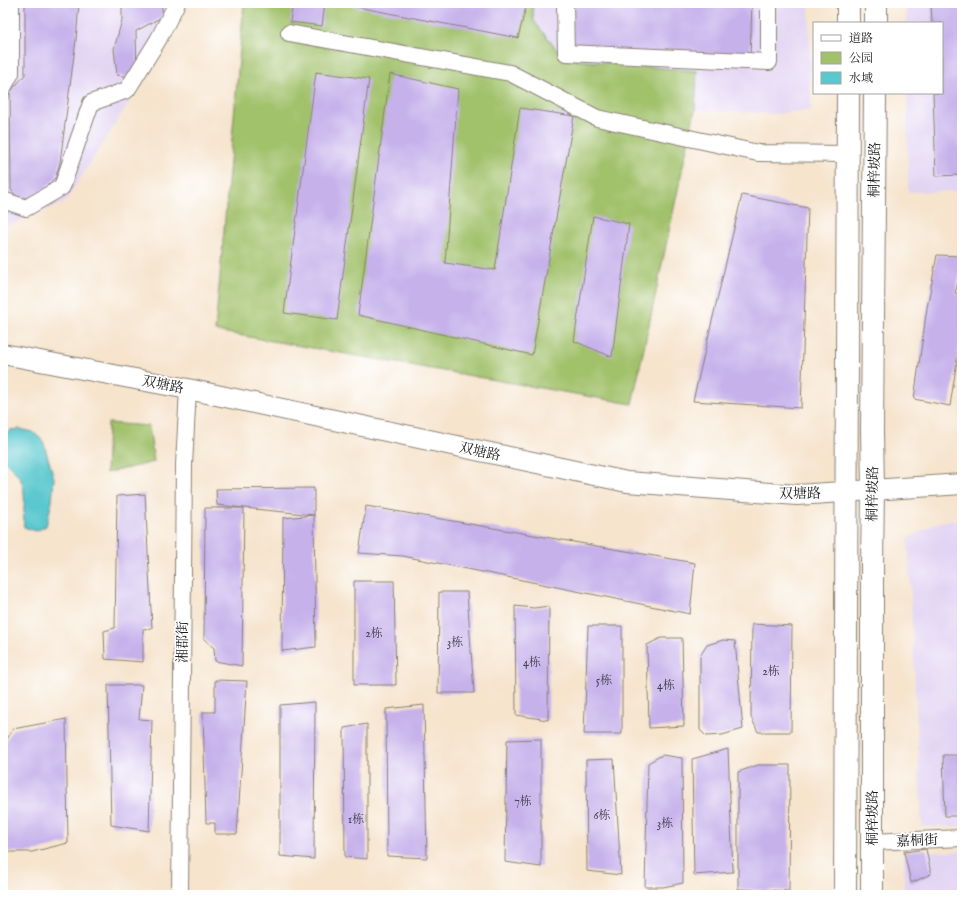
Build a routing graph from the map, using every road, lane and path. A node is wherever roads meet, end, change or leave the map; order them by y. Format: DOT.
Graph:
graph roads {
  1 [pos="11,3"];
  2 [pos="177,3"];
  3 [pos="565,3"];
  4 [pos="768,3"];
  5 [pos="848,3"];
  6 [pos="876,3"];
  7 [pos="848,22"];
  8 [pos="876,22"];
  9 [pos="289,33"];
  10 [pos="3,88"];
  11 [pos="848,94"];
  12 [pos="875,94"];
  13 [pos="848,154"];
  14 [pos="3,200"];
  15 [pos="3,354"];
  16 [pos="188,389"];
  17 [pos="962,484"];
  18 [pos="873,489"];
  19 [pos="847,490"];
  20 [pos="962,838"];
  21 [pos="871,842"];
  22 [pos="180,895"];
  23 [pos="845,895"];
  24 [pos="872,895"];
  1 -- 10 [label="street"];
  2 -- 14 [label="street"];
  3 -- 4 [label="street"];
  5 -- 7 [label="main road"];
  6 -- 8 [label="main road"];
  9 -- 13 [label="street"];
  11 -- 13 [label="main road, 桐梓坡路"];
  12 -- 18 [label="main road, 桐梓坡路"];
  13 -- 19 [label="main road, 桐梓坡路"];
  15 -- 16 [label="street, 双塘路"];
  16 -- 19 [label="street, 双塘路"];
  16 -- 22 [label="street, 湘郡街"];
  17 -- 18 [label="street, 双塘路"];
  18 -- 19 [label="street, 双塘路"];
  18 -- 21 [label="main road, 桐梓坡路"];
  19 -- 23 [label="main road, 桐梓坡路"];
  20 -- 21 [label="street, 嘉桐街"];
  21 -- 24 [label="main road, 桐梓坡路"];
}
